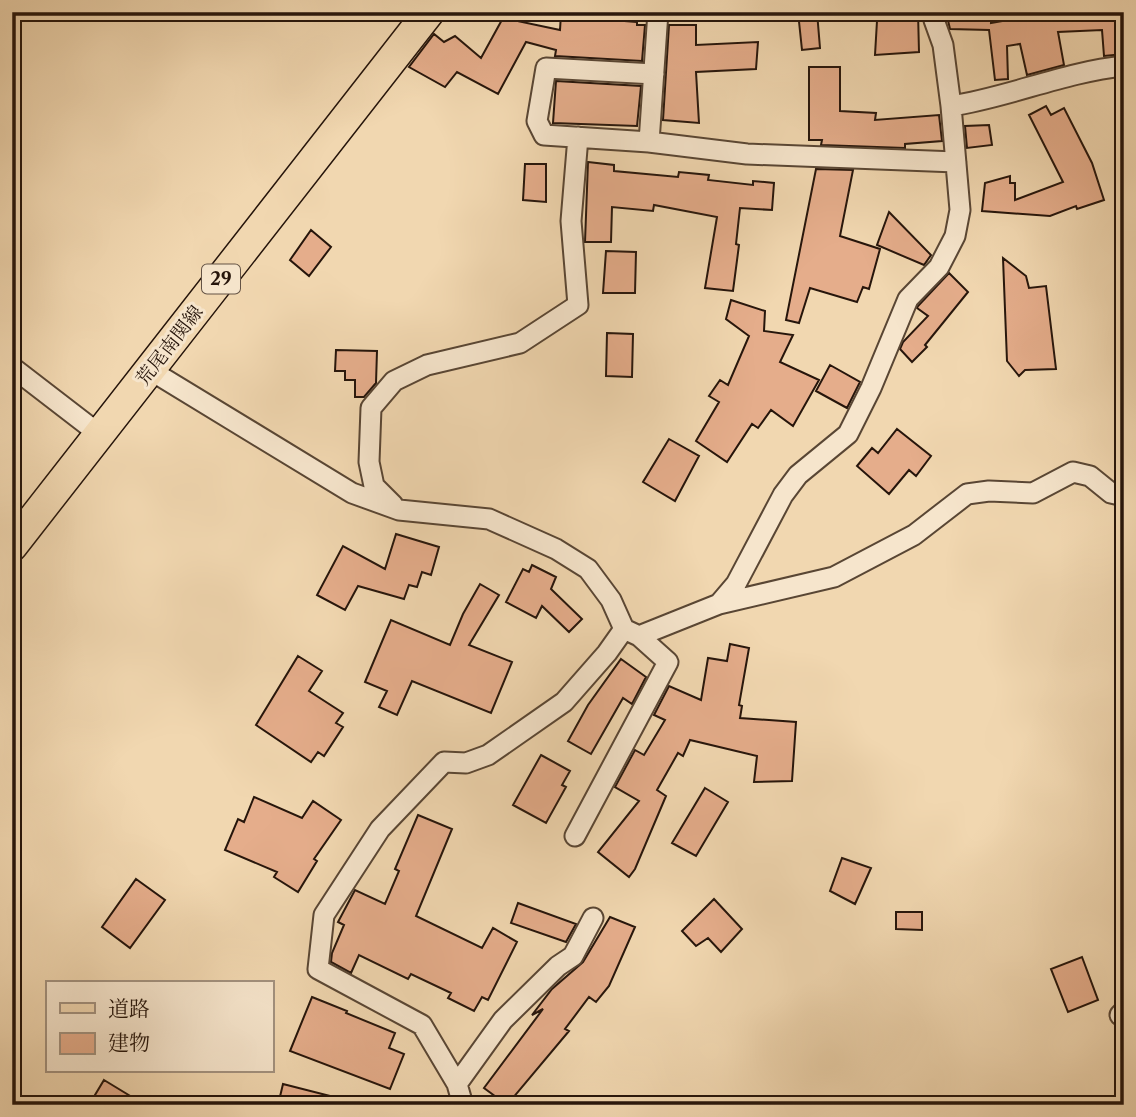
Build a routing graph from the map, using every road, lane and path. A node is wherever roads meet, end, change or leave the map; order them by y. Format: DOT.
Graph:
graph roads {
  1 [pos="429,12"];
  2 [pos="658,12"];
  3 [pos="934,12"];
  4 [pos="1124,66"];
  5 [pos="654,74"];
  6 [pos="951,106"];
  7 [pos="578,137"];
  8 [pos="649,142"];
  9 [pos="956,162"];
  10 [pos="12,367"];
  11 [pos="150,370"];
  12 [pos="99,434"];
  13 [pos="1124,496"];
  14 [pos="399,510"];
  15 [pos="12,546"];
  16 [pos="719,604"];
  17 [pos="631,633"];
  18 [pos="575,836"];
  19 [pos="593,918"];
  20 [pos="457,1084"];
  21 [pos="463,1105"];
  1 -- 11 [label="main road, 荒尾南関線 / 29"];
  2 -- 5 [label="street"];
  3 -- 6 [label="street"];
  4 -- 6 [label="street"];
  5 -- 7 [label="street"];
  5 -- 8 [label="street"];
  6 -- 9 [label="street"];
  7 -- 8 [label="street"];
  7 -- 14 [label="street"];
  8 -- 9 [label="street"];
  9 -- 16 [label="street"];
  10 -- 12 [label="street"];
  11 -- 12 [label="main road, 荒尾南関線 / 29"];
  11 -- 14 [label="street"];
  12 -- 15 [label="main road, 荒尾南関線 / 29"];
  13 -- 16 [label="street"];
  14 -- 17 [label="street"];
  16 -- 17 [label="street"];
  17 -- 18 [label="street"];
  17 -- 20 [label="street"];
  19 -- 20 [label="street"];
  20 -- 21 [label="street"];
}
